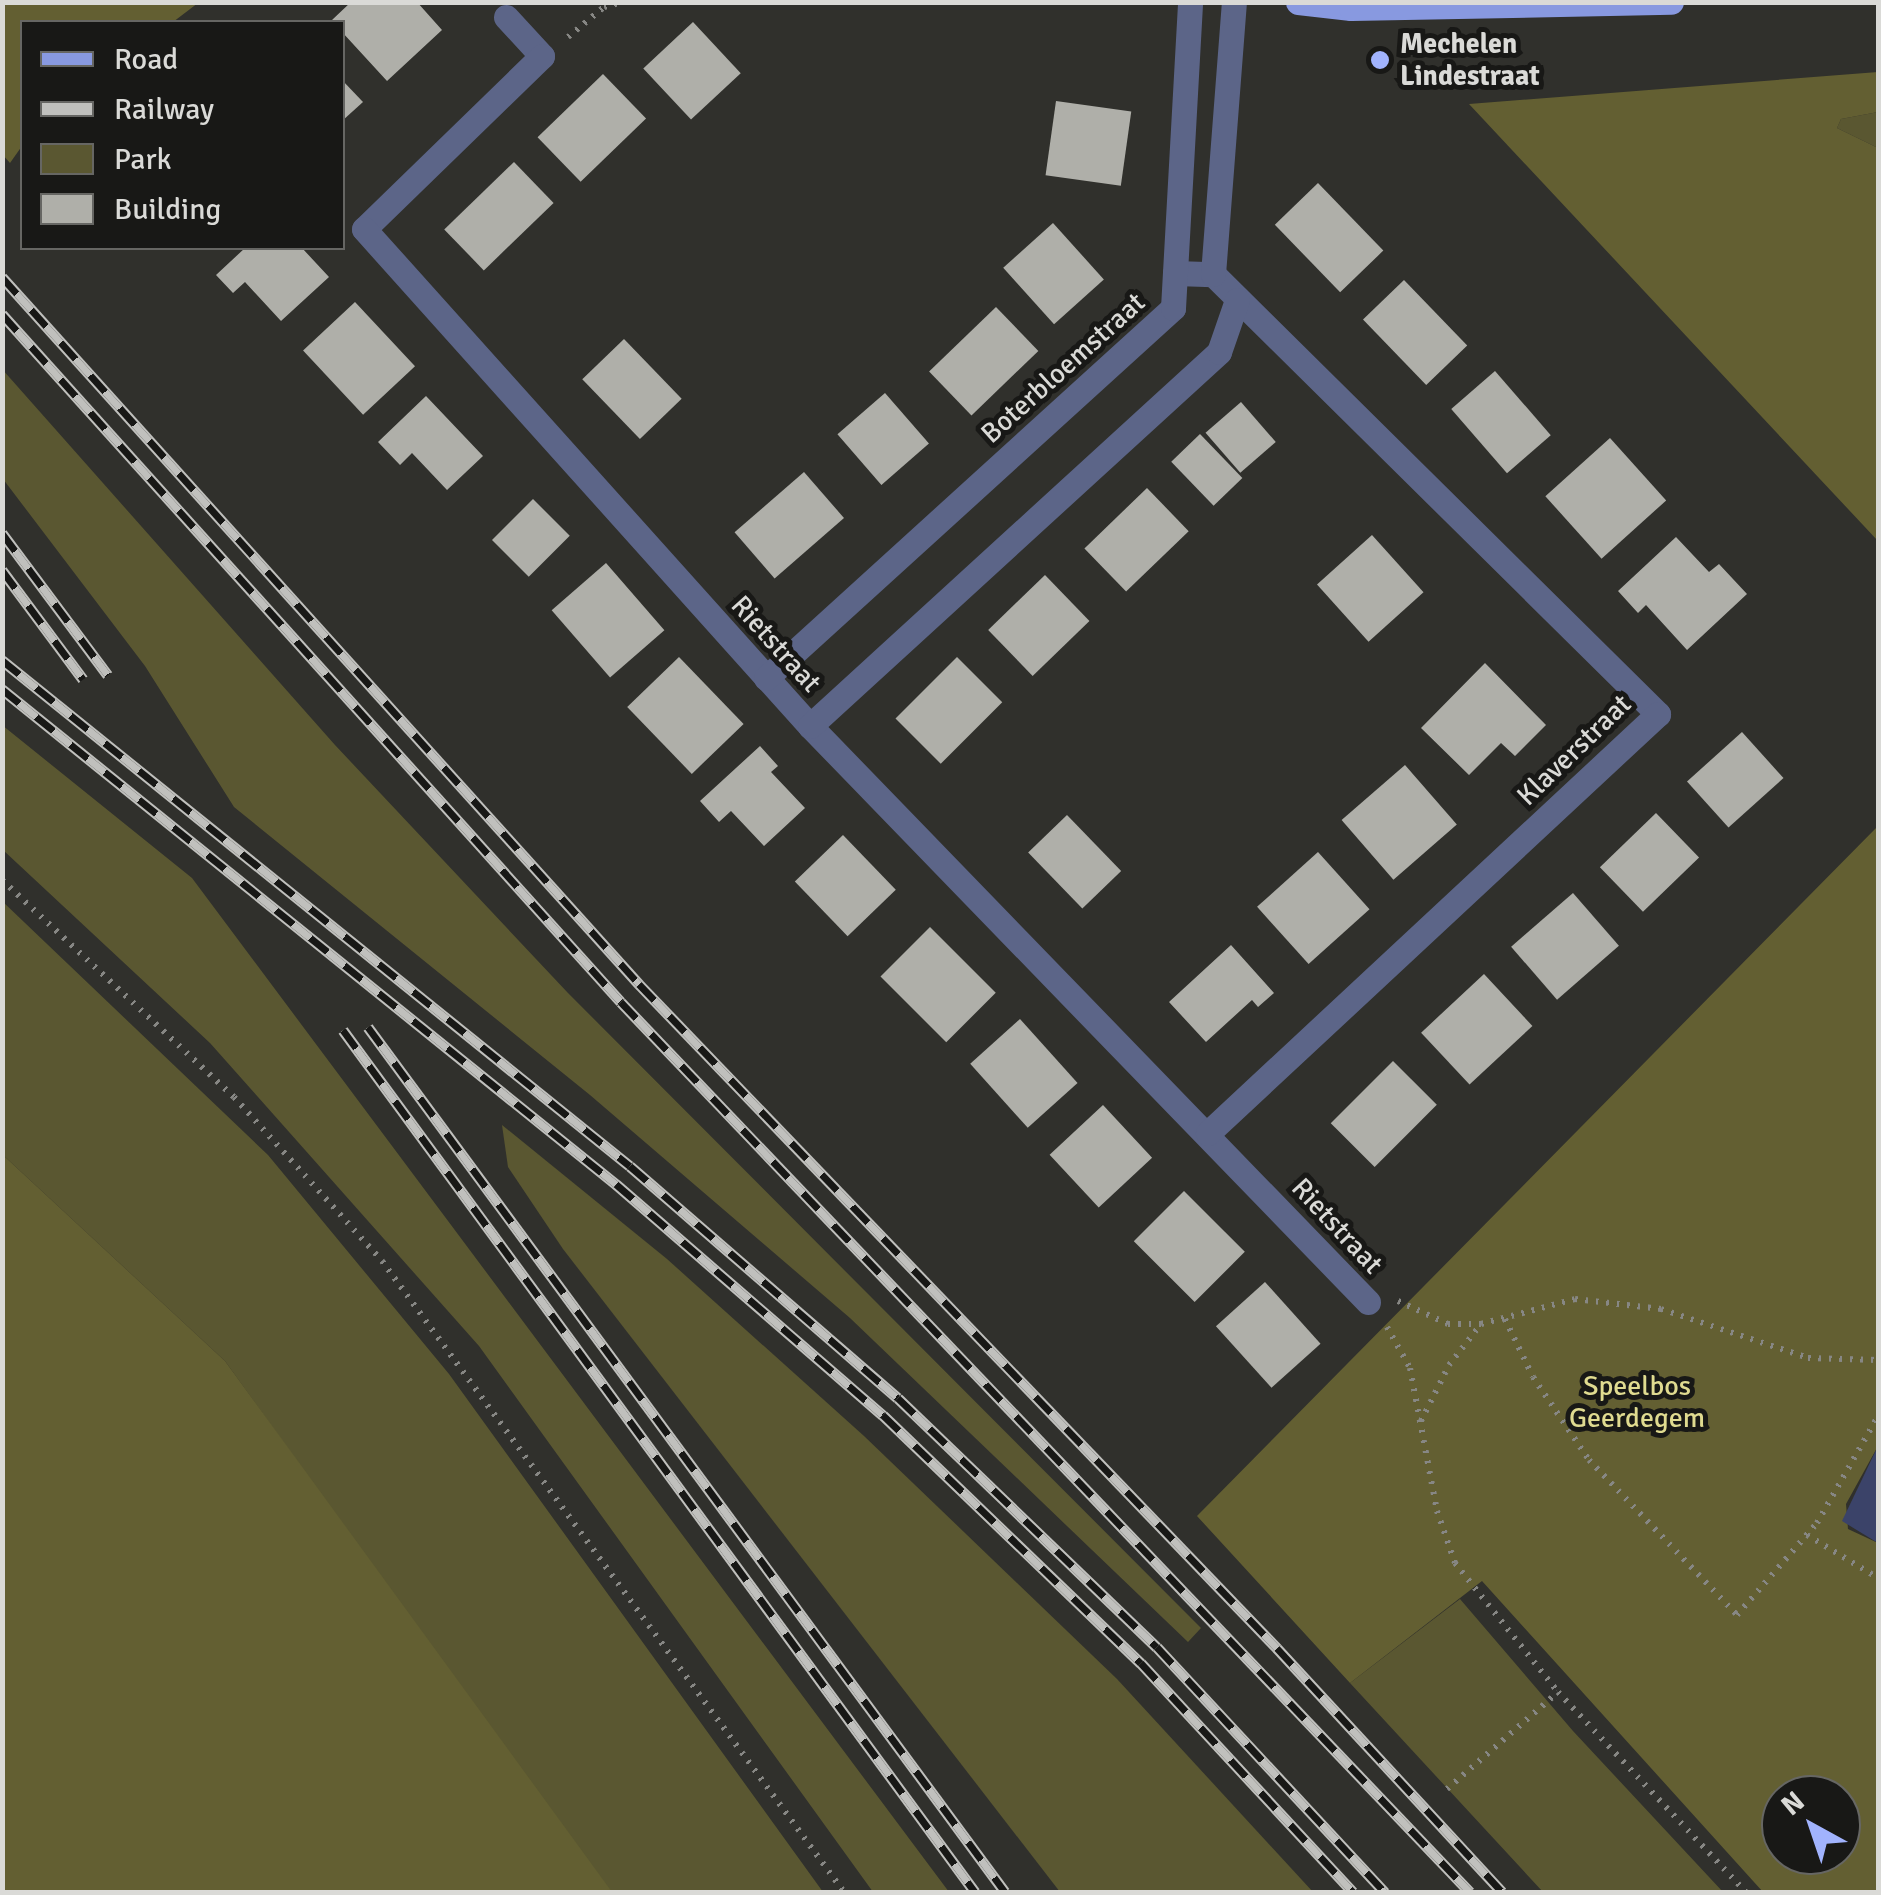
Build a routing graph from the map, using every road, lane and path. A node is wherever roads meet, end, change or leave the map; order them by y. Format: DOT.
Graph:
graph roads {
  1 [pos="622,2"];
  2 [pos="1190,2"];
  3 [pos="1234,2"];
  4 [pos="1298,2"];
  5 [pos="1671,2"];
  6 [pos="506,17"];
  7 [pos="542,56"];
  8 [pos="1175,273"];
  9 [pos="1212,274"];
  10 [pos="1237,300"];
  11 [pos="766,678"];
  12 [pos="810,726"];
  13 [pos="2,880"];
  14 [pos="1208,1133"];
  15 [pos="1368,1302"];
  16 [pos="1505,1319"];
  17 [pos="1481,1324"];
  18 [pos="1878,1360"];
  19 [pos="1878,1416"];
  20 [pos="1421,1422"];
  21 [pos="1807,1535"];
  22 [pos="1878,1578"];
  23 [pos="1558,1692"];
  24 [pos="1447,1789"];
  25 [pos="844,1892"];
  26 [pos="1746,1892"];
  1 -- 7 [label="path"];
  2 -- 8 [label="street, Boterbloemstraat"];
  3 -- 9 [label="street"];
  4 -- 5 [label="main road"];
  6 -- 7 [label="street"];
  7 -- 11 [label="street, Rietstraat"];
  8 -- 9 [label="street"];
  8 -- 11 [label="street, Boterbloemstraat"];
  9 -- 10 [label="street, Klaverstraat"];
  10 -- 12 [label="street"];
  10 -- 14 [label="street, Klaverstraat"];
  11 -- 12 [label="street, Rietstraat"];
  12 -- 14 [label="street, Rietstraat"];
  13 -- 25 [label="path"];
  14 -- 15 [label="street, Rietstraat"];
  15 -- 17 [label="path"];
  15 -- 20 [label="path"];
  16 -- 17 [label="path"];
  16 -- 18 [label="path"];
  16 -- 21 [label="path"];
  17 -- 20 [label="path"];
  19 -- 21 [label="path"];
  20 -- 23 [label="path"];
  21 -- 22 [label="path"];
  23 -- 24 [label="path"];
  23 -- 26 [label="path"];
}
